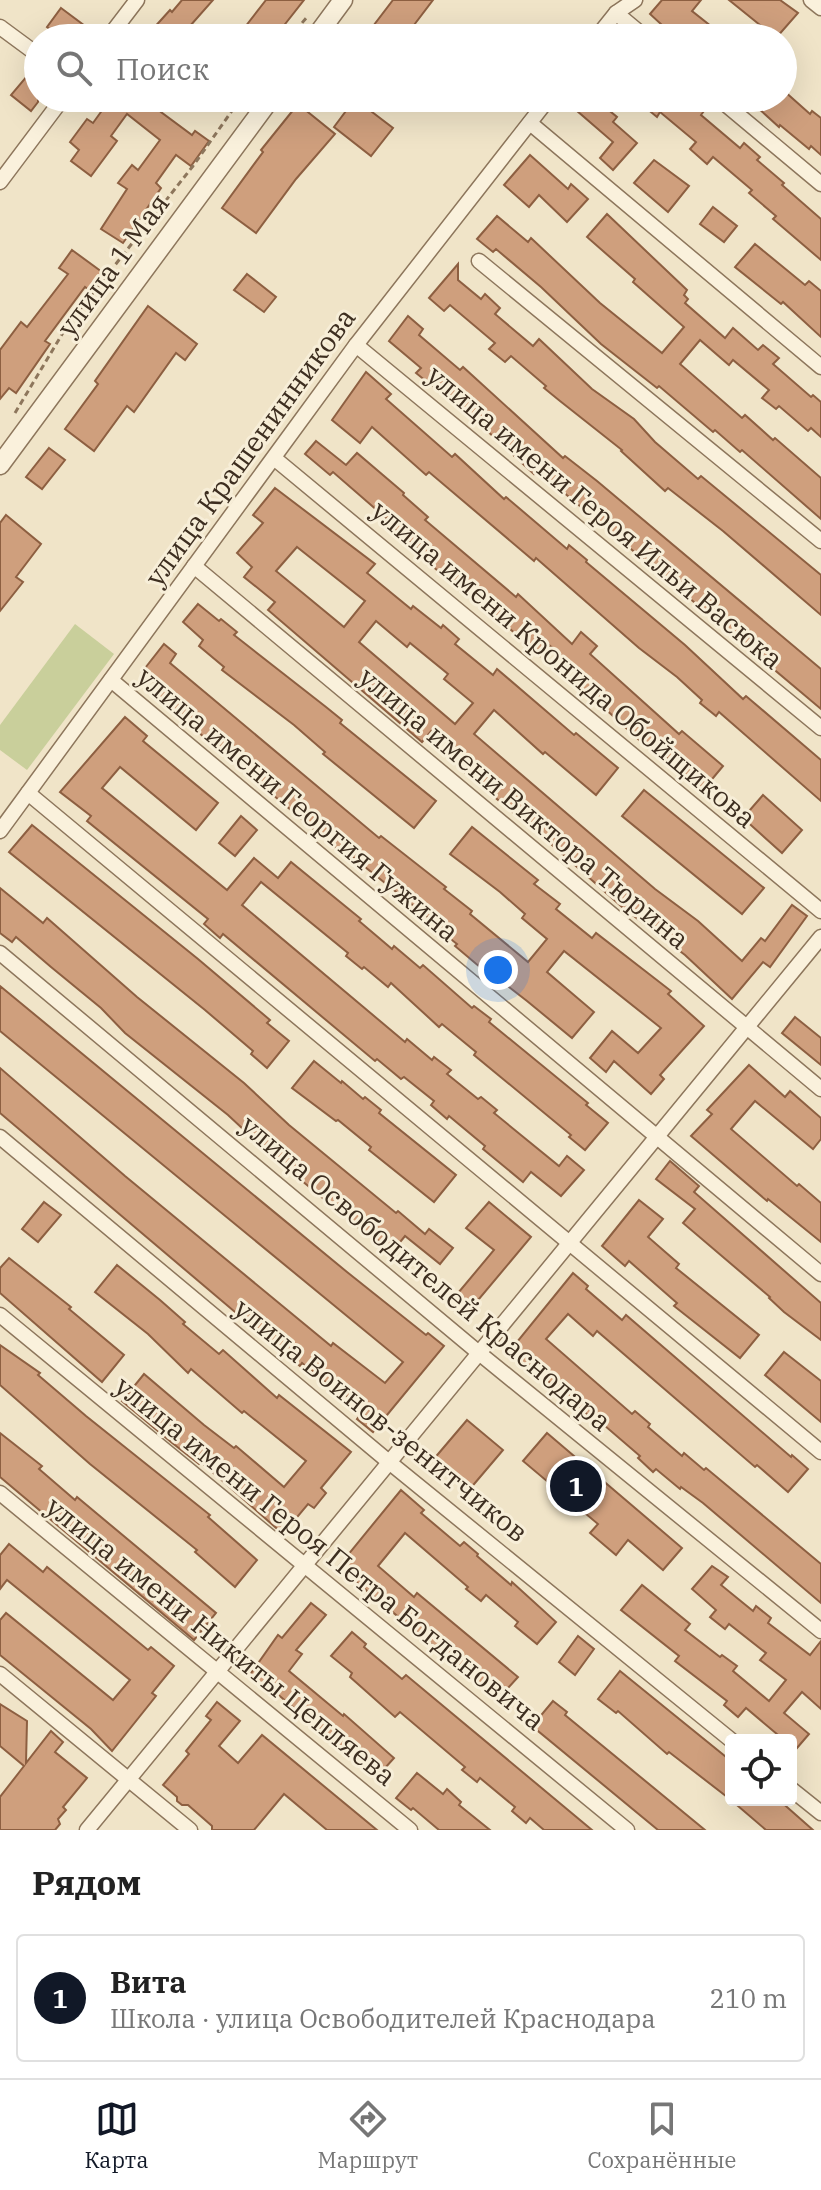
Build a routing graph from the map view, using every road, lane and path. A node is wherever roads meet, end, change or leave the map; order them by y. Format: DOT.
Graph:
graph roads {
  1 [pos="137,0"];
  2 [pos="343,0"];
  3 [pos="635,0"];
  4 [pos="811,0"];
  5 [pos="821,8"];
  6 [pos="616,13"];
  7 [pos="119,24"];
  8 [pos="325,24"];
  9 [pos="607,24"];
  10 [pos="629,24"];
  11 [pos="0,27"];
  12 [pos="24,45"];
  13 [pos="52,112"];
  14 [pos="231,112"];
  15 [pos="261,112"];
  16 [pos="538,112"];
  17 [pos="735,112"];
  18 [pos="530,123"];
  19 [pos="0,182"];
  20 [pos="821,184"];
  21 [pos="479,261"];
  22 [pos="356,345"];
  23 [pos="821,367"];
  24 [pos="13,416"];
  25 [pos="274,458"];
  26 [pos="0,465"];
  27 [pos="821,541"];
  28 [pos="194,566"];
  29 [pos="111,680"];
  30 [pos="821,728"];
  31 [pos="28,793"];
  32 [pos="0,831"];
  33 [pos="821,911"];
  34 [pos="821,937"];
  35 [pos="0,953"];
  36 [pos="747,1027"];
  37 [pos="821,1089"];
  38 [pos="0,1137"];
  39 [pos="656,1138"];
  40 [pos="569,1244"];
  41 [pos="821,1274"];
  42 [pos="0,1315"];
  43 [pos="479,1353"];
  44 [pos="821,1452"];
  45 [pos="389,1462"];
  46 [pos="0,1493"];
  47 [pos="304,1566"];
  48 [pos="821,1631"];
  49 [pos="217,1672"];
  50 [pos="0,1674"];
  51 [pos="725,1735"];
  52 [pos="128,1779"];
  53 [pos="797,1794"];
  54 [pos="821,1813"];
  55 [pos="87,1830"];
  56 [pos="190,1830"];
  57 [pos="410,1830"];
  58 [pos="627,1830"];
  1 -- 7 [label="street"];
  2 -- 8 [label="street"];
  3 -- 6 [label="street"];
  4 -- 5 [label="street"];
  6 -- 9 [label="street"];
  6 -- 10 [label="street"];
  11 -- 12 [label="street"];
  13 -- 19 [label="street"];
  14 -- 24 [label="path"];
  15 -- 26 [label="street, улица 1 Мая"];
  16 -- 18 [label="street, улица Крашенинникова"];
  17 -- 20 [label="street"];
  18 -- 22 [label="street, улица Крашенинникова"];
  18 -- 23 [label="street"];
  21 -- 27 [label="street"];
  22 -- 25 [label="street, улица Крашенинникова"];
  22 -- 30 [label="street, улица имени Героя Ильи Васюка"];
  25 -- 28 [label="street, улица Крашенинникова"];
  25 -- 33 [label="street, улица имени Кронида Обойщикова"];
  28 -- 29 [label="street, улица Крашенинникова"];
  28 -- 36 [label="street, улица имени Виктора Тюрина"];
  29 -- 31 [label="street, улица Крашенинникова"];
  29 -- 39 [label="street, улица имени Георгия Гужина"];
  31 -- 32 [label="street, улица Крашенинникова"];
  31 -- 40 [label="street"];
  34 -- 36 [label="street"];
  35 -- 43 [label="street, улица Освободителей Краснодара"];
  36 -- 37 [label="street, улица имени Виктора Тюрина"];
  36 -- 39 [label="street"];
  38 -- 45 [label="street, улица Воинов-зенитчиков"];
  39 -- 40 [label="street"];
  39 -- 41 [label="street, улица имени Георгия Гужина"];
  40 -- 43 [label="street"];
  40 -- 44 [label="street"];
  42 -- 47 [label="street, улица имени Героя Петра Богдановича"];
  43 -- 45 [label="street"];
  43 -- 48 [label="street, улица Освободителей Краснодара"];
  45 -- 47 [label="street"];
  45 -- 51 [label="street, улица Воинов-зенитчиков"];
  46 -- 49 [label="street, улица имени Никиты Цепляева"];
  47 -- 49 [label="street"];
  47 -- 58 [label="street, улица имени Героя Петра Богдановича"];
  49 -- 52 [label="street"];
  49 -- 57 [label="street, улица имени Никиты Цепляева"];
  50 -- 52 [label="street"];
  52 -- 55 [label="street"];
  52 -- 56 [label="street"];
  53 -- 54 [label="street"];
}
